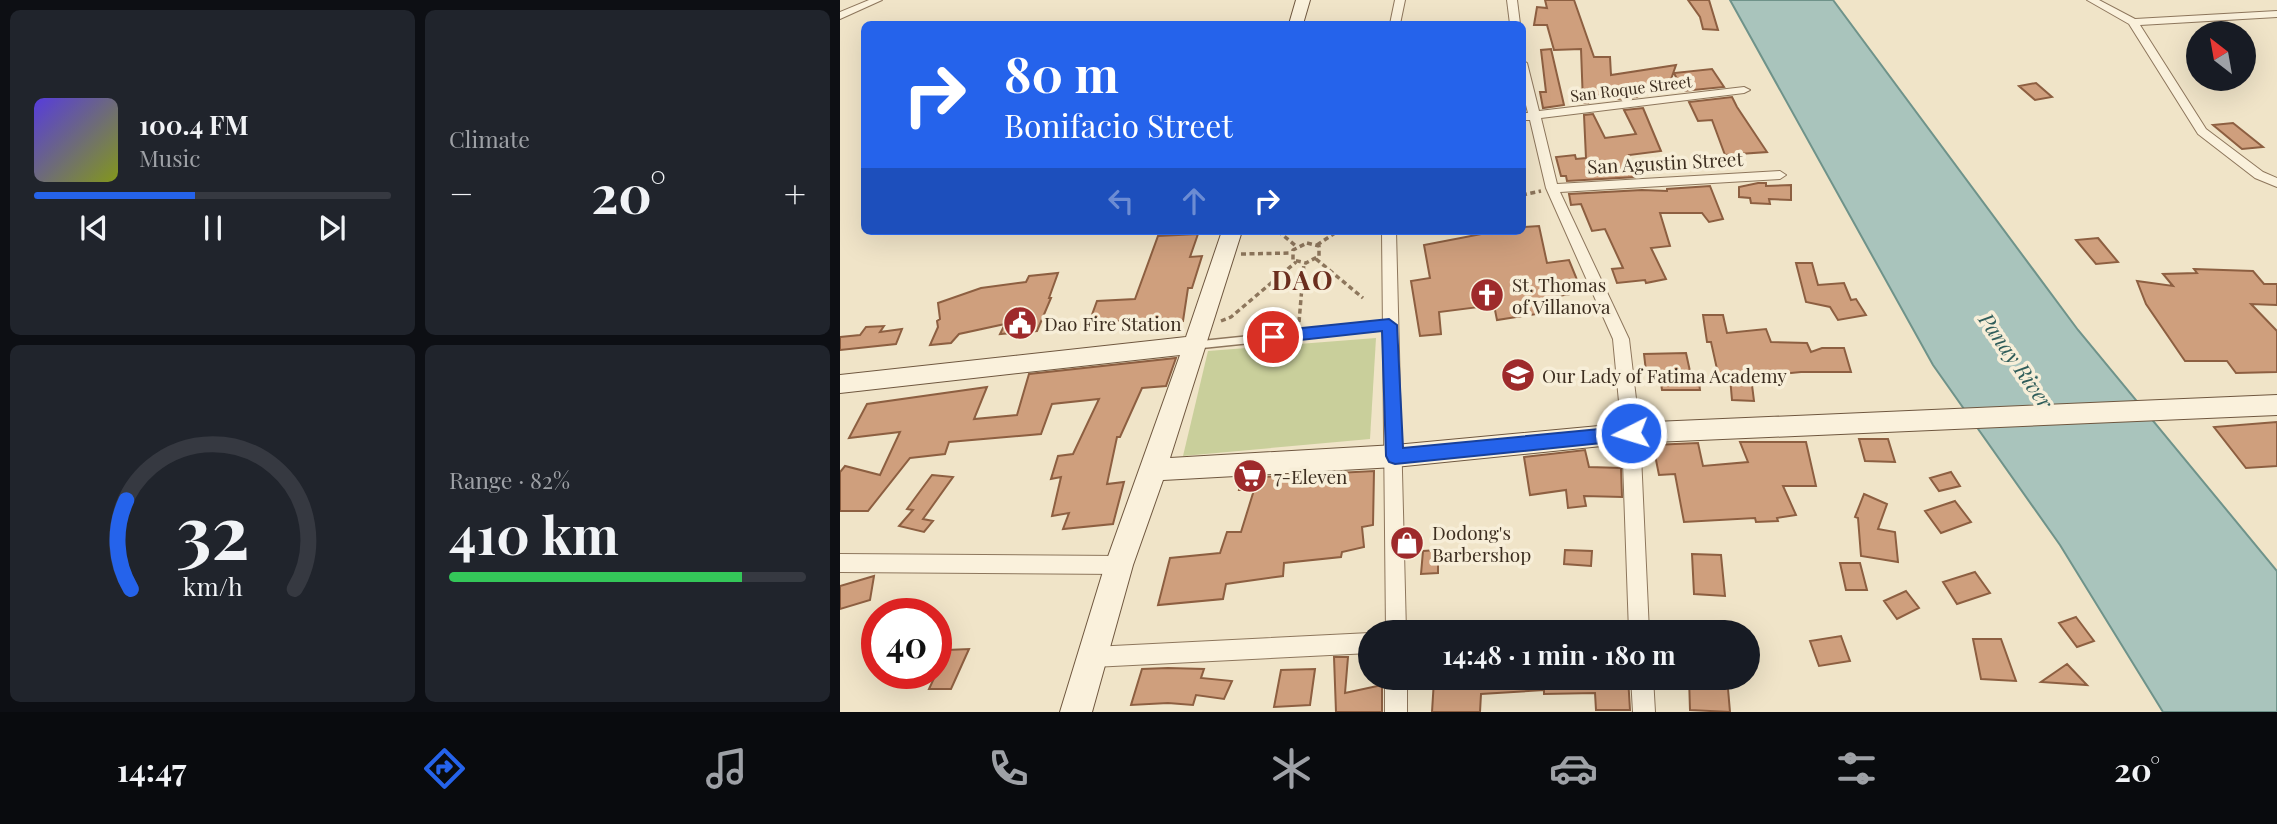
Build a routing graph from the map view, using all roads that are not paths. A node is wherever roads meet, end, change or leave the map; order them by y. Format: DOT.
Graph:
graph roads {
  1 [pos="877,0"];
  2 [pos="1303,0"];
  3 [pos="1400,0"];
  4 [pos="1512,0"];
  5 [pos="2092,0"];
  6 [pos="2277,14"];
  7 [pos="840,16"];
  8 [pos="1297,21"];
  9 [pos="1396,21"];
  10 [pos="1515,21"];
  11 [pos="2133,22"];
  12 [pos="1744,90"];
  13 [pos="1526,99"];
  14 [pos="1528,117"];
  15 [pos="1780,174"];
  16 [pos="2277,183"];
  17 [pos="1552,188"];
  18 [pos="1231,235"];
  19 [pos="1389,235"];
  20 [pos="1389,325"];
  21 [pos="1198,337"];
  22 [pos="840,384"];
  23 [pos="2277,405"];
  24 [pos="1631,433"];
  25 [pos="1395,456"];
  26 [pos="1154,470"];
  27 [pos="840,564"];
  28 [pos="1119,565"];
  29 [pos="1396,620"];
  30 [pos="1639,620"];
  31 [pos="1358,644"];
  32 [pos="1093,657"];
  33 [pos="1396,690"];
  34 [pos="1643,690"];
  35 [pos="1076,712"];
  36 [pos="1396,712"];
  37 [pos="1644,712"];
  1 -- 7 [label="street"];
  2 -- 8 [label="street"];
  3 -- 9 [label="street"];
  4 -- 10 [label="street"];
  5 -- 11 [label="street"];
  6 -- 11 [label="street"];
  11 -- 16 [label="street"];
  12 -- 14 [label="street, San Roque Street"];
  13 -- 14 [label="street"];
  14 -- 17 [label="street"];
  15 -- 17 [label="street, San Agustin Street"];
  17 -- 24 [label="street"];
  18 -- 21 [label="street"];
  19 -- 20 [label="street"];
  20 -- 21 [label="lane"];
  20 -- 25 [label="street"];
  21 -- 22 [label="street"];
  21 -- 26 [label="street"];
  23 -- 24 [label="street"];
  24 -- 25 [label="street"];
  24 -- 30 [label="street"];
  25 -- 26 [label="street"];
  25 -- 29 [label="street"];
  26 -- 28 [label="street"];
  27 -- 28 [label="street"];
  28 -- 32 [label="street"];
  31 -- 32 [label="street"];
  32 -- 35 [label="street"];
  33 -- 36 [label="street"];
  34 -- 37 [label="street"];
}
